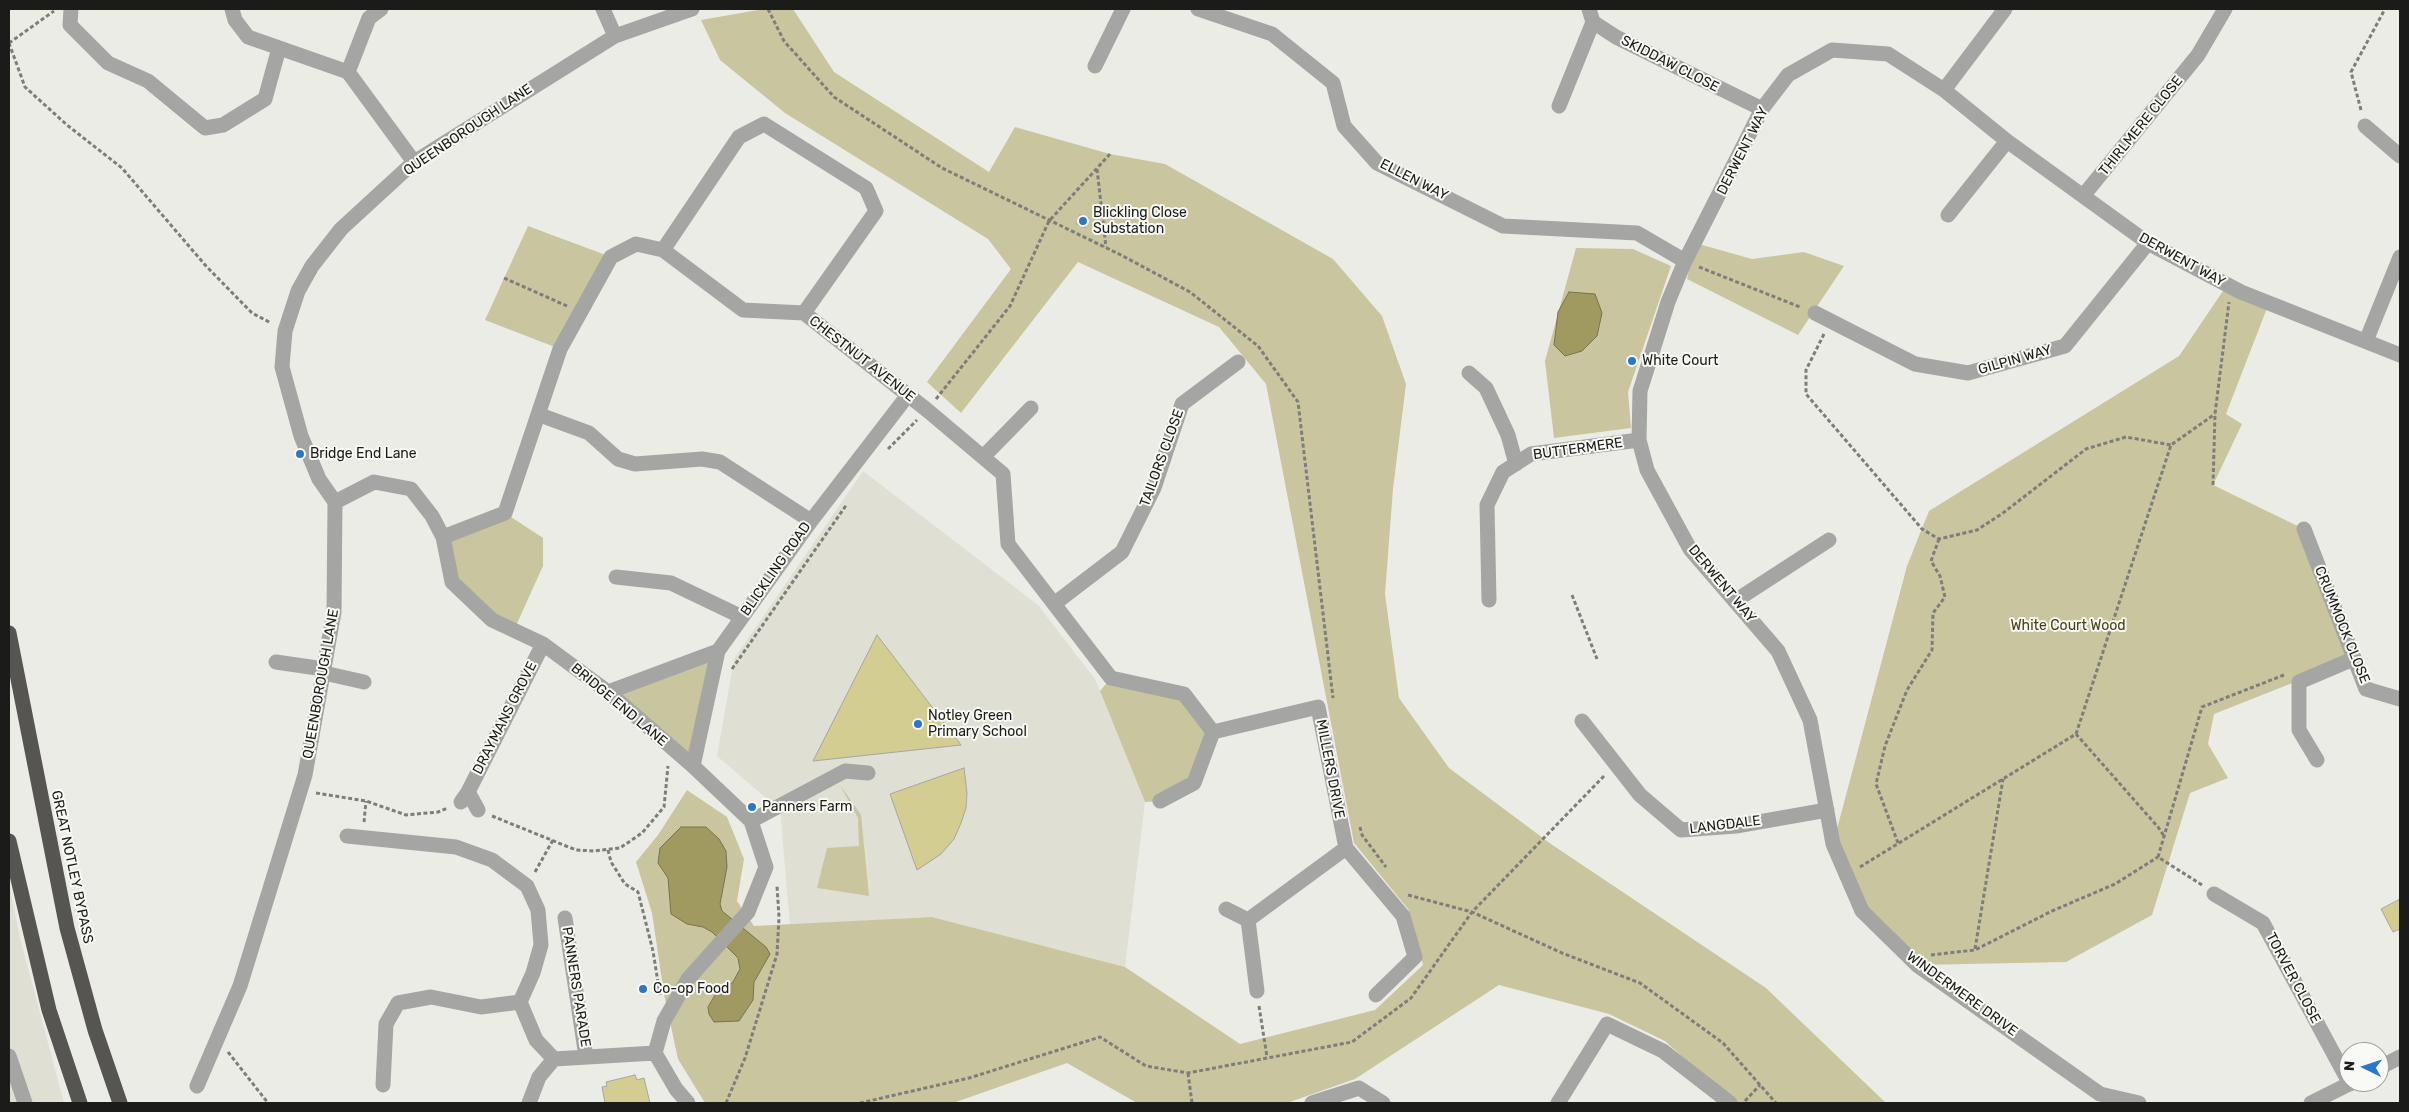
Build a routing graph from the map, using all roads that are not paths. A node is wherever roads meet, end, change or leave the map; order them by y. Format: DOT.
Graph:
graph roads {
  1 [pos="71,9"];
  2 [pos="232,9"];
  3 [pos="381,9"];
  4 [pos="603,9"];
  5 [pos="692,9"];
  6 [pos="1123,9"];
  7 [pos="1198,9"];
  8 [pos="2005,9"];
  9 [pos="2225,9"];
  10 [pos="1591,16"];
  11 [pos="615,36"];
  12 [pos="279,48"];
  13 [pos="1095,66"];
  14 [pos="348,72"];
  15 [pos="1944,90"];
  16 [pos="1559,106"];
  17 [pos="1762,109"];
  18 [pos="2365,126"];
  19 [pos="2007,141"];
  20 [pos="2400,156"];
  21 [pos="414,162"];
  22 [pos="2083,196"];
  23 [pos="1948,214"];
  24 [pos="2148,243"];
  25 [pos="664,250"];
  26 [pos="2400,257"];
  27 [pos="1685,261"];
  28 [pos="804,313"];
  29 [pos="1815,313"];
  30 [pos="2366,341"];
  31 [pos="2400,355"];
  32 [pos="1238,362"];
  33 [pos="1469,373"];
  34 [pos="908,395"];
  35 [pos="1031,408"];
  36 [pos="540,415"];
  37 [pos="1639,440"];
  38 [pos="983,457"];
  39 [pos="1516,464"];
  40 [pos="336,502"];
  41 [pos="811,521"];
  42 [pos="2304,529"];
  43 [pos="443,537"];
  44 [pos="1829,540"];
  45 [pos="616,577"];
  46 [pos="1489,600"];
  47 [pos="1735,601"];
  48 [pos="1054,604"];
  49 [pos="742,617"];
  50 [pos="9,633"];
  51 [pos="543,644"];
  52 [pos="718,651"];
  53 [pos="2352,659"];
  54 [pos="276,662"];
  55 [pos="324,671"];
  56 [pos="364,682"];
  57 [pos="608,692"];
  58 [pos="2400,699"];
  59 [pos="1810,720"];
  60 [pos="1582,721"];
  61 [pos="1213,732"];
  62 [pos="2317,760"];
  63 [pos="693,766"];
  64 [pos="868,773"];
  65 [pos="1160,801"];
  66 [pos="478,810"];
  67 [pos="1826,810"];
  68 [pos="751,821"];
  69 [pos="347,836"];
  70 [pos="9,841"];
  71 [pos="1346,848"];
  72 [pos="2214,894"];
  73 [pos="1226,909"];
  74 [pos="565,918"];
  75 [pos="1248,920"];
  76 [pos="1257,991"];
  77 [pos="1376,995"];
  78 [pos="520,1002"];
  79 [pos="654,1053"];
  80 [pos="9,1056"];
  81 [pos="586,1057"];
  82 [pos="554,1059"];
  83 [pos="2339,1061"];
  84 [pos="197,1086"];
  85 [pos="382,1086"];
  86 [pos="2339,1089"];
  87 [pos="25,1103"];
  88 [pos="80,1103"];
  89 [pos="120,1103"];
  90 [pos="529,1103"];
  91 [pos="688,1103"];
  92 [pos="1312,1103"];
  93 [pos="1384,1103"];
  94 [pos="1558,1103"];
  95 [pos="1730,1103"];
  96 [pos="2139,1103"];
  97 [pos="2311,1103"];
  1 -- 12 [label="street"];
  2 -- 12 [label="street"];
  3 -- 14 [label="street"];
  4 -- 11 [label="street"];
  5 -- 11 [label="street, QUEENBOROUGH LANE"];
  6 -- 13 [label="street"];
  7 -- 27 [label="street, ELLEN WAY"];
  8 -- 15 [label="street"];
  9 -- 22 [label="street, THIRLMERE CLOSE"];
  10 -- 16 [label="street"];
  10 -- 17 [label="street, SKIDDAW CLOSE"];
  11 -- 21 [label="street, QUEENBOROUGH LANE"];
  12 -- 14 [label="street"];
  14 -- 21 [label="street"];
  15 -- 17 [label="street, DERWENT WAY"];
  15 -- 19 [label="street, DERWENT WAY"];
  17 -- 27 [label="street, DERWENT WAY"];
  18 -- 20 [label="street"];
  19 -- 22 [label="street, DERWENT WAY"];
  19 -- 23 [label="street"];
  21 -- 40 [label="street, QUEENBOROUGH LANE"];
  22 -- 24 [label="street, DERWENT WAY"];
  24 -- 29 [label="street, GILPIN WAY"];
  24 -- 30 [label="street, DERWENT WAY"];
  25 -- 28 [label="street, CHESTNUT AVENUE"];
  25 -- 28 [label="street"];
  25 -- 36 [label="street, CHESTNUT AVENUE"];
  26 -- 30 [label="street"];
  27 -- 37 [label="street, DERWENT WAY"];
  28 -- 34 [label="street, CHESTNUT AVENUE"];
  30 -- 31 [label="street, DERWENT WAY"];
  32 -- 48 [label="street, TAILORS CLOSE"];
  33 -- 39 [label="street"];
  34 -- 38 [label="street, CHESTNUT AVENUE"];
  34 -- 41 [label="street, BLICKLING ROAD"];
  35 -- 38 [label="street"];
  36 -- 41 [label="street"];
  36 -- 43 [label="street, CHESTNUT AVENUE"];
  37 -- 39 [label="street, BUTTERMERE"];
  37 -- 47 [label="street, DERWENT WAY"];
  38 -- 48 [label="street, CHESTNUT AVENUE"];
  39 -- 46 [label="street, BUTTERMERE"];
  40 -- 43 [label="street, BRIDGE END LANE"];
  40 -- 55 [label="street, QUEENBOROUGH LANE"];
  41 -- 49 [label="street, BLICKLING ROAD"];
  42 -- 53 [label="street, CRUMMOCK CLOSE"];
  43 -- 51 [label="street, BRIDGE END LANE"];
  44 -- 47 [label="street"];
  45 -- 49 [label="street"];
  47 -- 59 [label="street, DERWENT WAY"];
  48 -- 61 [label="street, CHESTNUT AVENUE"];
  49 -- 52 [label="street, BLICKLING ROAD"];
  50 -- 89 [label="highway, GREAT NOTLEY BYPASS"];
  51 -- 57 [label="street, BRIDGE END LANE"];
  51 -- 66 [label="street, DRAYMANS GROVE"];
  52 -- 57 [label="street"];
  52 -- 63 [label="street, BLICKLING ROAD"];
  53 -- 58 [label="street, CRUMMOCK CLOSE"];
  53 -- 62 [label="street"];
  54 -- 55 [label="street"];
  55 -- 56 [label="street"];
  55 -- 84 [label="street, QUEENBOROUGH LANE"];
  57 -- 63 [label="street, BRIDGE END LANE"];
  59 -- 67 [label="street, WINDERMERE DRIVE"];
  60 -- 67 [label="street, LANGDALE"];
  61 -- 65 [label="street"];
  61 -- 71 [label="street, MILLERS DRIVE"];
  63 -- 68 [label="street, BRIDGE END LANE"];
  64 -- 68 [label="street"];
  67 -- 96 [label="street, WINDERMERE DRIVE"];
  68 -- 79 [label="street, BRIDGE END LANE"];
  69 -- 78 [label="street"];
  70 -- 88 [label="highway"];
  71 -- 75 [label="street"];
  71 -- 77 [label="street, MILLERS DRIVE"];
  72 -- 83 [label="street, TORVER CLOSE"];
  73 -- 75 [label="street"];
  74 -- 81 [label="street, PANNERS PARADE"];
  75 -- 76 [label="street"];
  78 -- 82 [label="street"];
  78 -- 85 [label="street"];
  79 -- 81 [label="street"];
  79 -- 91 [label="street"];
  80 -- 87 [label="street"];
  81 -- 82 [label="street"];
  82 -- 90 [label="street"];
  86 -- 97 [label="street"];
  92 -- 93 [label="street"];
  94 -- 95 [label="street"];
}
